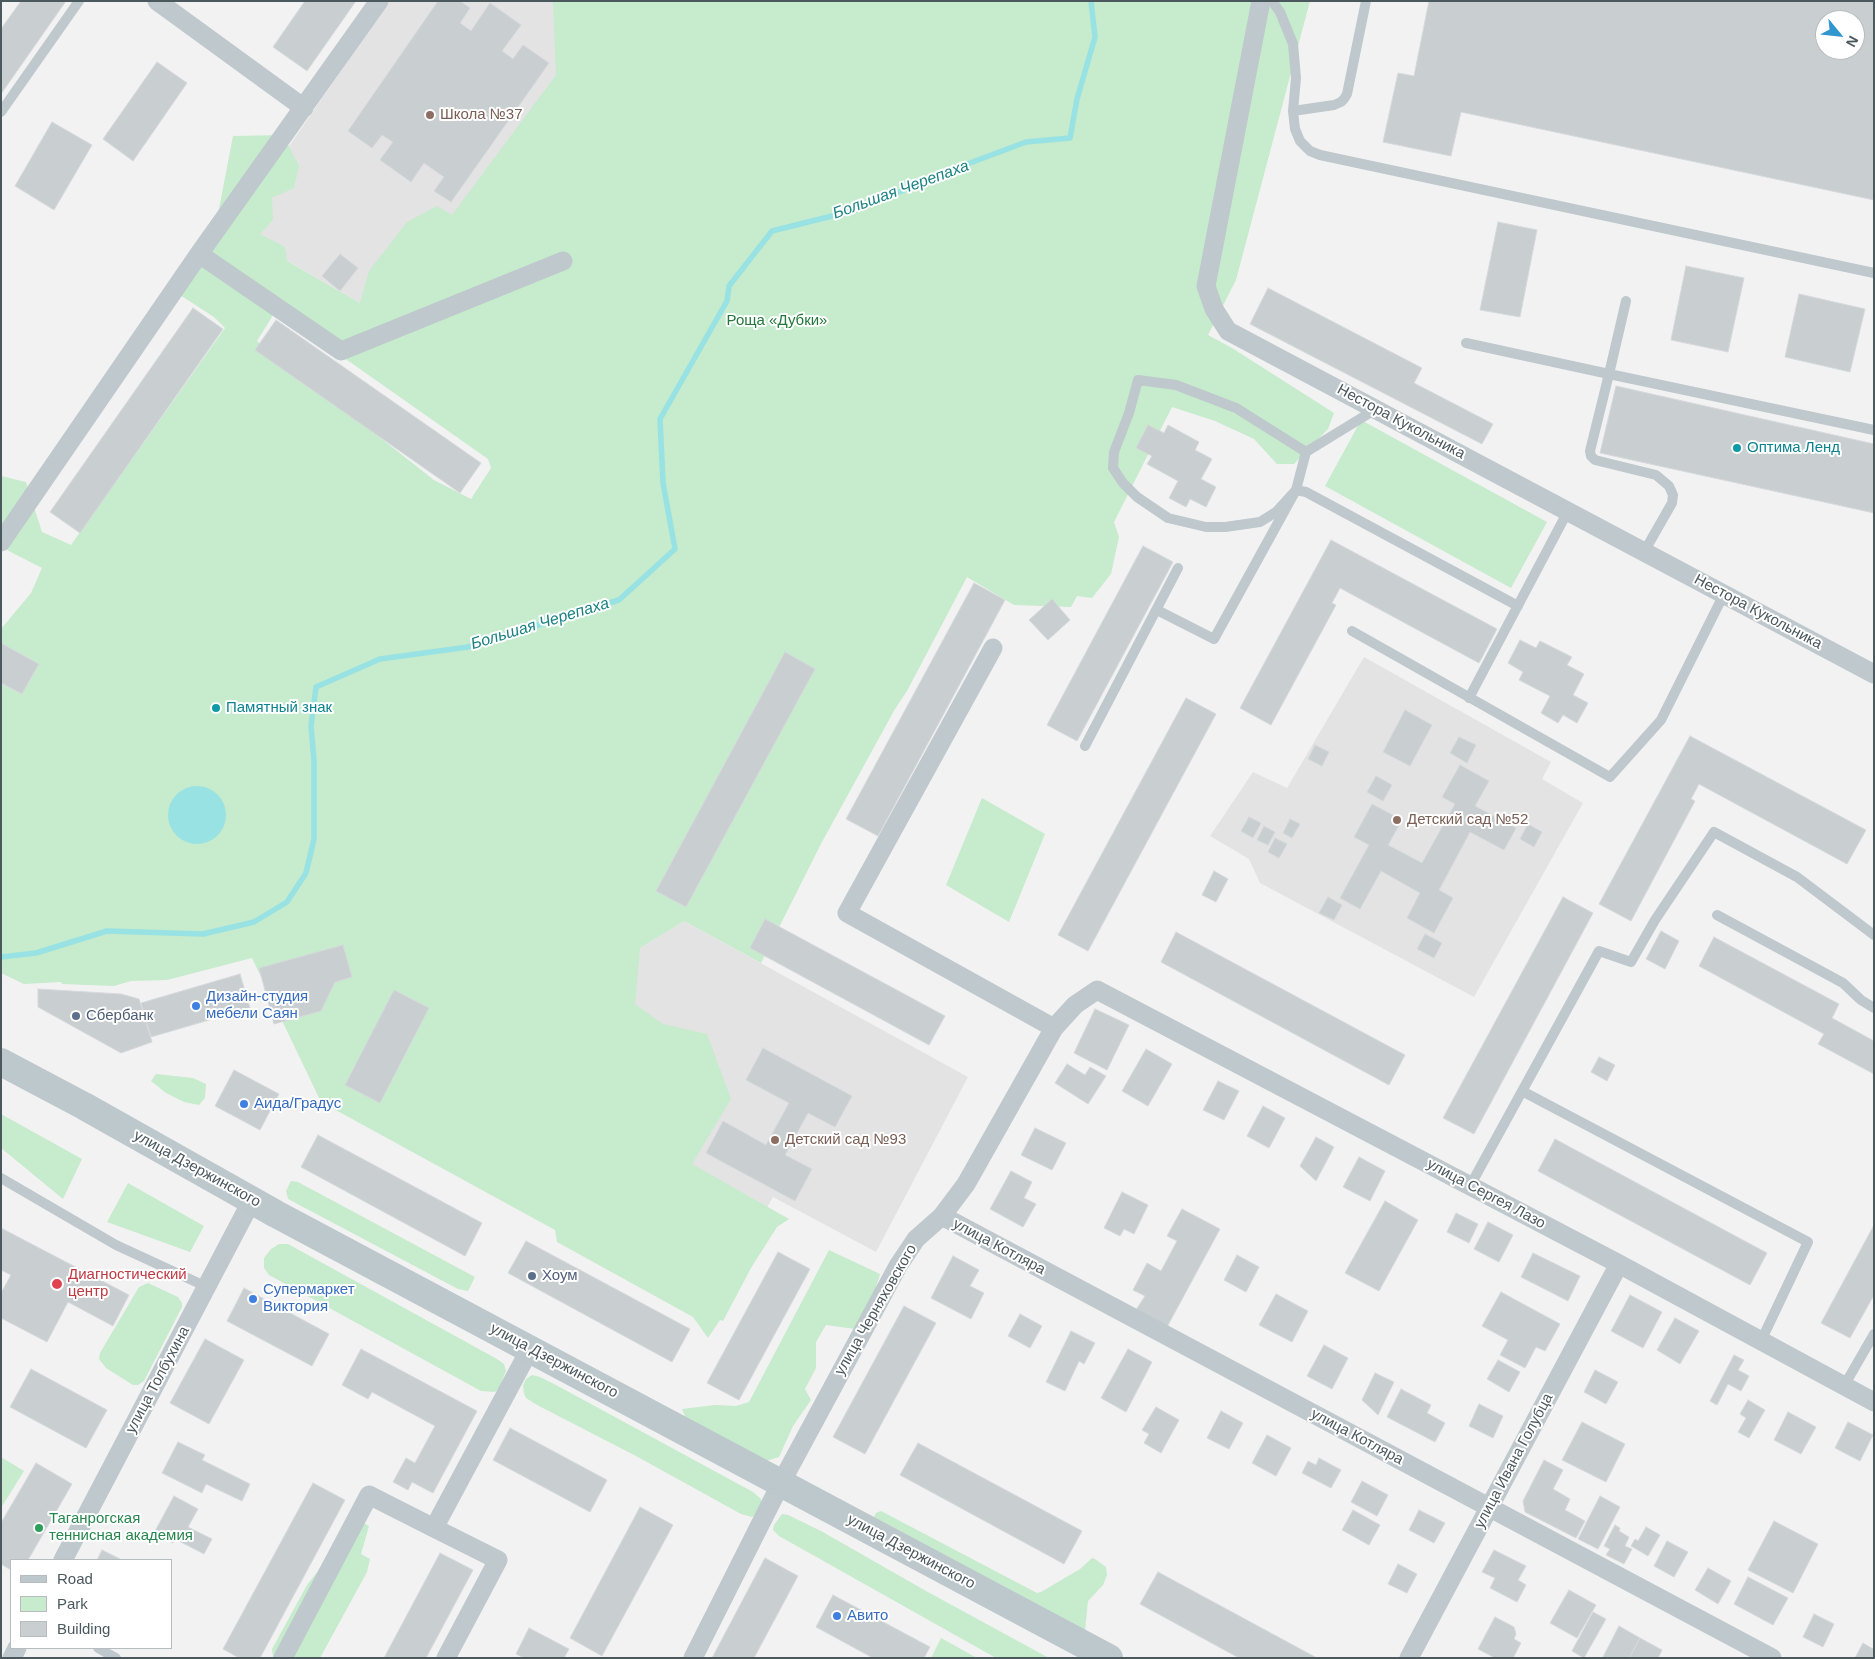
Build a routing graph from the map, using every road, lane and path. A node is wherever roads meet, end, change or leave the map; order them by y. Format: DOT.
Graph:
graph roads {
  1 [pos="80,1"];
  2 [pos="157,1"];
  3 [pos="379,1"];
  4 [pos="1261,1"];
  5 [pos="1272,1"];
  6 [pos="1366,1"];
  7 [pos="304,108"];
  8 [pos="1293,110"];
  9 [pos="1,112"];
  10 [pos="199,254"];
  11 [pos="562,262"];
  12 [pos="1874,273"];
  13 [pos="1626,301"];
  14 [pos="1466,342"];
  15 [pos="1609,374"];
  16 [pos="1376,409"];
  17 [pos="1874,430"];
  18 [pos="1306,452"];
  19 [pos="1296,490"];
  20 [pos="1568,511"];
  21 [pos="1,542"];
  22 [pos="1644,552"];
  23 [pos="1178,568"];
  24 [pos="1724,594"];
  25 [pos="1518,606"];
  26 [pos="1157,610"];
  27 [pos="1352,631"];
  28 [pos="993,648"];
  29 [pos="1874,674"];
  30 [pos="1469,698"];
  31 [pos="1085,746"];
  32 [pos="1717,915"];
  33 [pos="1874,935"];
  34 [pos="1097,990"];
  35 [pos="1874,1008"];
  36 [pos="1054,1028"];
  37 [pos="1,1062"];
  38 [pos="1522,1091"];
  39 [pos="1,1178"];
  40 [pos="1470,1186"];
  41 [pos="252,1200"];
  42 [pos="942,1216"];
  43 [pos="1619,1264"];
  44 [pos="207,1287"];
  45 [pos="1874,1334"];
  46 [pos="1761,1341"];
  47 [pos="530,1349"];
  48 [pos="1844,1386"];
  49 [pos="1874,1402"];
  50 [pos="781,1482"];
  51 [pos="1489,1507"];
  52 [pos="434,1528"];
  53 [pos="64,1559"];
  54 [pos="100,1649"];
  55 [pos="116,1658"];
  56 [pos="283,1658"];
  57 [pos="446,1658"];
  58 [pos="693,1658"];
  59 [pos="1109,1658"];
  60 [pos="1409,1658"];
  61 [pos="1772,1658"];
  1 -- 9 [label="lane"];
  2 -- 7 [label="street"];
  3 -- 7 [label="street"];
  4 -- 16 [label="street, Нестора Кукольника"];
  5 -- 8 [label="lane"];
  6 -- 8 [label="lane"];
  7 -- 10 [label="street"];
  8 -- 12 [label="lane"];
  10 -- 11 [label="street"];
  10 -- 21 [label="street"];
  13 -- 15 [label="lane"];
  14 -- 15 [label="lane"];
  15 -- 17 [label="lane"];
  15 -- 22 [label="lane"];
  16 -- 18 [label="lane"];
  16 -- 20 [label="street, Нестора Кукольника"];
  18 -- 19 [label="lane"];
  18 -- 19 [label="lane"];
  19 -- 25 [label="lane"];
  19 -- 26 [label="lane"];
  20 -- 22 [label="street, Нестора Кукольника"];
  20 -- 25 [label="lane"];
  22 -- 24 [label="street, Нестора Кукольника"];
  23 -- 26 [label="lane"];
  24 -- 29 [label="street, Нестора Кукольника"];
  24 -- 30 [label="lane"];
  25 -- 30 [label="lane"];
  26 -- 31 [label="lane"];
  27 -- 30 [label="lane"];
  28 -- 36 [label="street"];
  32 -- 35 [label="lane"];
  33 -- 38 [label="lane"];
  34 -- 36 [label="street, улица Черняховского"];
  34 -- 40 [label="street, улица Сергея Лазо"];
  36 -- 42 [label="street, улица Черняховского"];
  37 -- 41 [label="main road, улица Дзержинского"];
  38 -- 40 [label="lane"];
  38 -- 46 [label="lane"];
  39 -- 44 [label="lane"];
  40 -- 43 [label="street, улица Сергея Лазо"];
  41 -- 44 [label="street, улица Толбухина"];
  41 -- 47 [label="main road, улица Дзержинского"];
  42 -- 50 [label="street, улица Черняховского"];
  42 -- 51 [label="street, улица Котляра"];
  43 -- 46 [label="street, улица Сергея Лазо"];
  43 -- 51 [label="street, улица Ивана Голубца"];
  44 -- 53 [label="street, улица Толбухина"];
  45 -- 48 [label="lane"];
  46 -- 48 [label="street, улица Сергея Лазо"];
  47 -- 50 [label="main road, улица Дзержинского"];
  47 -- 52 [label="street"];
  48 -- 49 [label="street, улица Сергея Лазо"];
  50 -- 58 [label="street, улица Черняховского"];
  50 -- 59 [label="main road, улица Дзержинского"];
  51 -- 60 [label="street, улица Ивана Голубца"];
  51 -- 61 [label="street, улица Котляра"];
  52 -- 56 [label="street"];
  52 -- 57 [label="street"];
  54 -- 55 [label="lane"];
}
